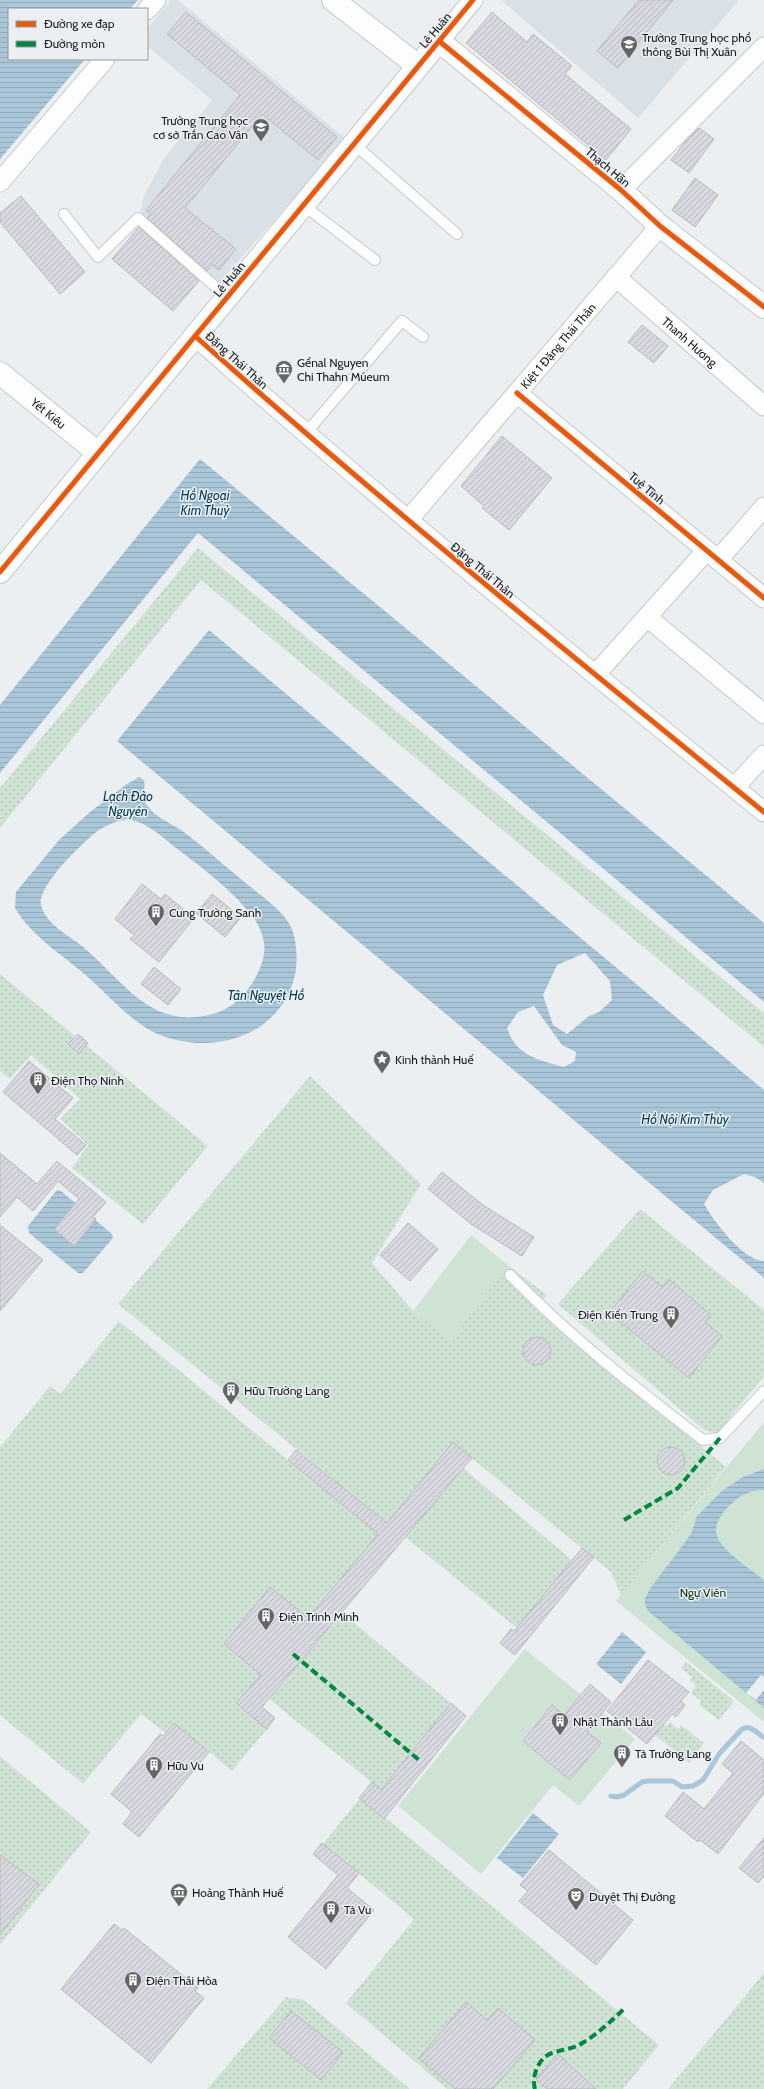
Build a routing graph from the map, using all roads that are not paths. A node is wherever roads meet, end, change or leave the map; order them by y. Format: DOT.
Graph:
graph roads {
  1 [pos="156,0"];
  2 [pos="333,0"];
  3 [pos="473,0"];
  4 [pos="148,9"];
  5 [pos="439,41"];
  6 [pos="764,47"];
  7 [pos="104,60"];
  8 [pos="418,66"];
  9 [pos="354,144"];
  10 [pos="0,182"];
  11 [pos="621,190"];
  12 [pos="303,205"];
  13 [pos="64,214"];
  14 [pos="660,226"];
  15 [pos="458,234"];
  16 [pos="376,260"];
  17 [pos="616,277"];
  18 [pos="227,297"];
  19 [pos="764,307"];
  20 [pos="195,336"];
  21 [pos="423,337"];
  22 [pos="0,373"];
  23 [pos="517,393"];
  24 [pos="764,406"];
  25 [pos="305,434"];
  26 [pos="98,453"];
  27 [pos="764,507"];
  28 [pos="408,520"];
  29 [pos="712,555"];
  30 [pos="0,572"];
  31 [pos="764,598"];
  32 [pos="647,617"];
  33 [pos="595,675"];
  34 [pos="764,714"];
  35 [pos="764,755"];
  36 [pos="734,788"];
  37 [pos="764,812"];
  38 [pos="510,1275"];
  39 [pos="764,1391"];
  1 -- 4 [label="street"];
  2 -- 8 [label="street"];
  3 -- 5 [label="street, Lê Huân"];
  5 -- 8 [label="street, Lê Huân"];
  5 -- 11 [label="street, Thạch Hãn"];
  6 -- 11 [label="street"];
  7 -- 10 [label="street"];
  8 -- 9 [label="street, Lê Huân"];
  9 -- 12 [label="street, Lê Huân"];
  9 -- 15 [label="lane"];
  11 -- 14 [label="street, Thạch Hãn"];
  12 -- 16 [label="lane"];
  12 -- 18 [label="street, Lê Huân"];
  13 -- 18 [label="lane"];
  14 -- 17 [label="street, Kiệt 1 Đặng Thái Thân"];
  14 -- 19 [label="street, Thạch Hãn"];
  17 -- 23 [label="street, Kiệt 1 Đặng Thái Thân"];
  17 -- 24 [label="street, Thanh Hương"];
  18 -- 20 [label="street, Lê Huân"];
  20 -- 25 [label="street, Đặng Thái Thân"];
  20 -- 26 [label="street, Lê Huân"];
  21 -- 25 [label="lane"];
  22 -- 26 [label="street, Yết Kiêu"];
  23 -- 28 [label="street, Kiệt 1 Đặng Thái Thân"];
  23 -- 29 [label="street, Tuệ Tĩnh"];
  25 -- 28 [label="street, Đặng Thái Thân"];
  26 -- 30 [label="street, Lê Huân"];
  27 -- 29 [label="street"];
  28 -- 33 [label="street, Đặng Thái Thân"];
  29 -- 31 [label="street, Tuệ Tĩnh"];
  29 -- 32 [label="street"];
  32 -- 33 [label="street"];
  32 -- 34 [label="street"];
  33 -- 36 [label="street, Đặng Thái Thân"];
  35 -- 36 [label="street"];
  36 -- 37 [label="street, Đặng Thái Thân"];
  38 -- 39 [label="lane"];
}
